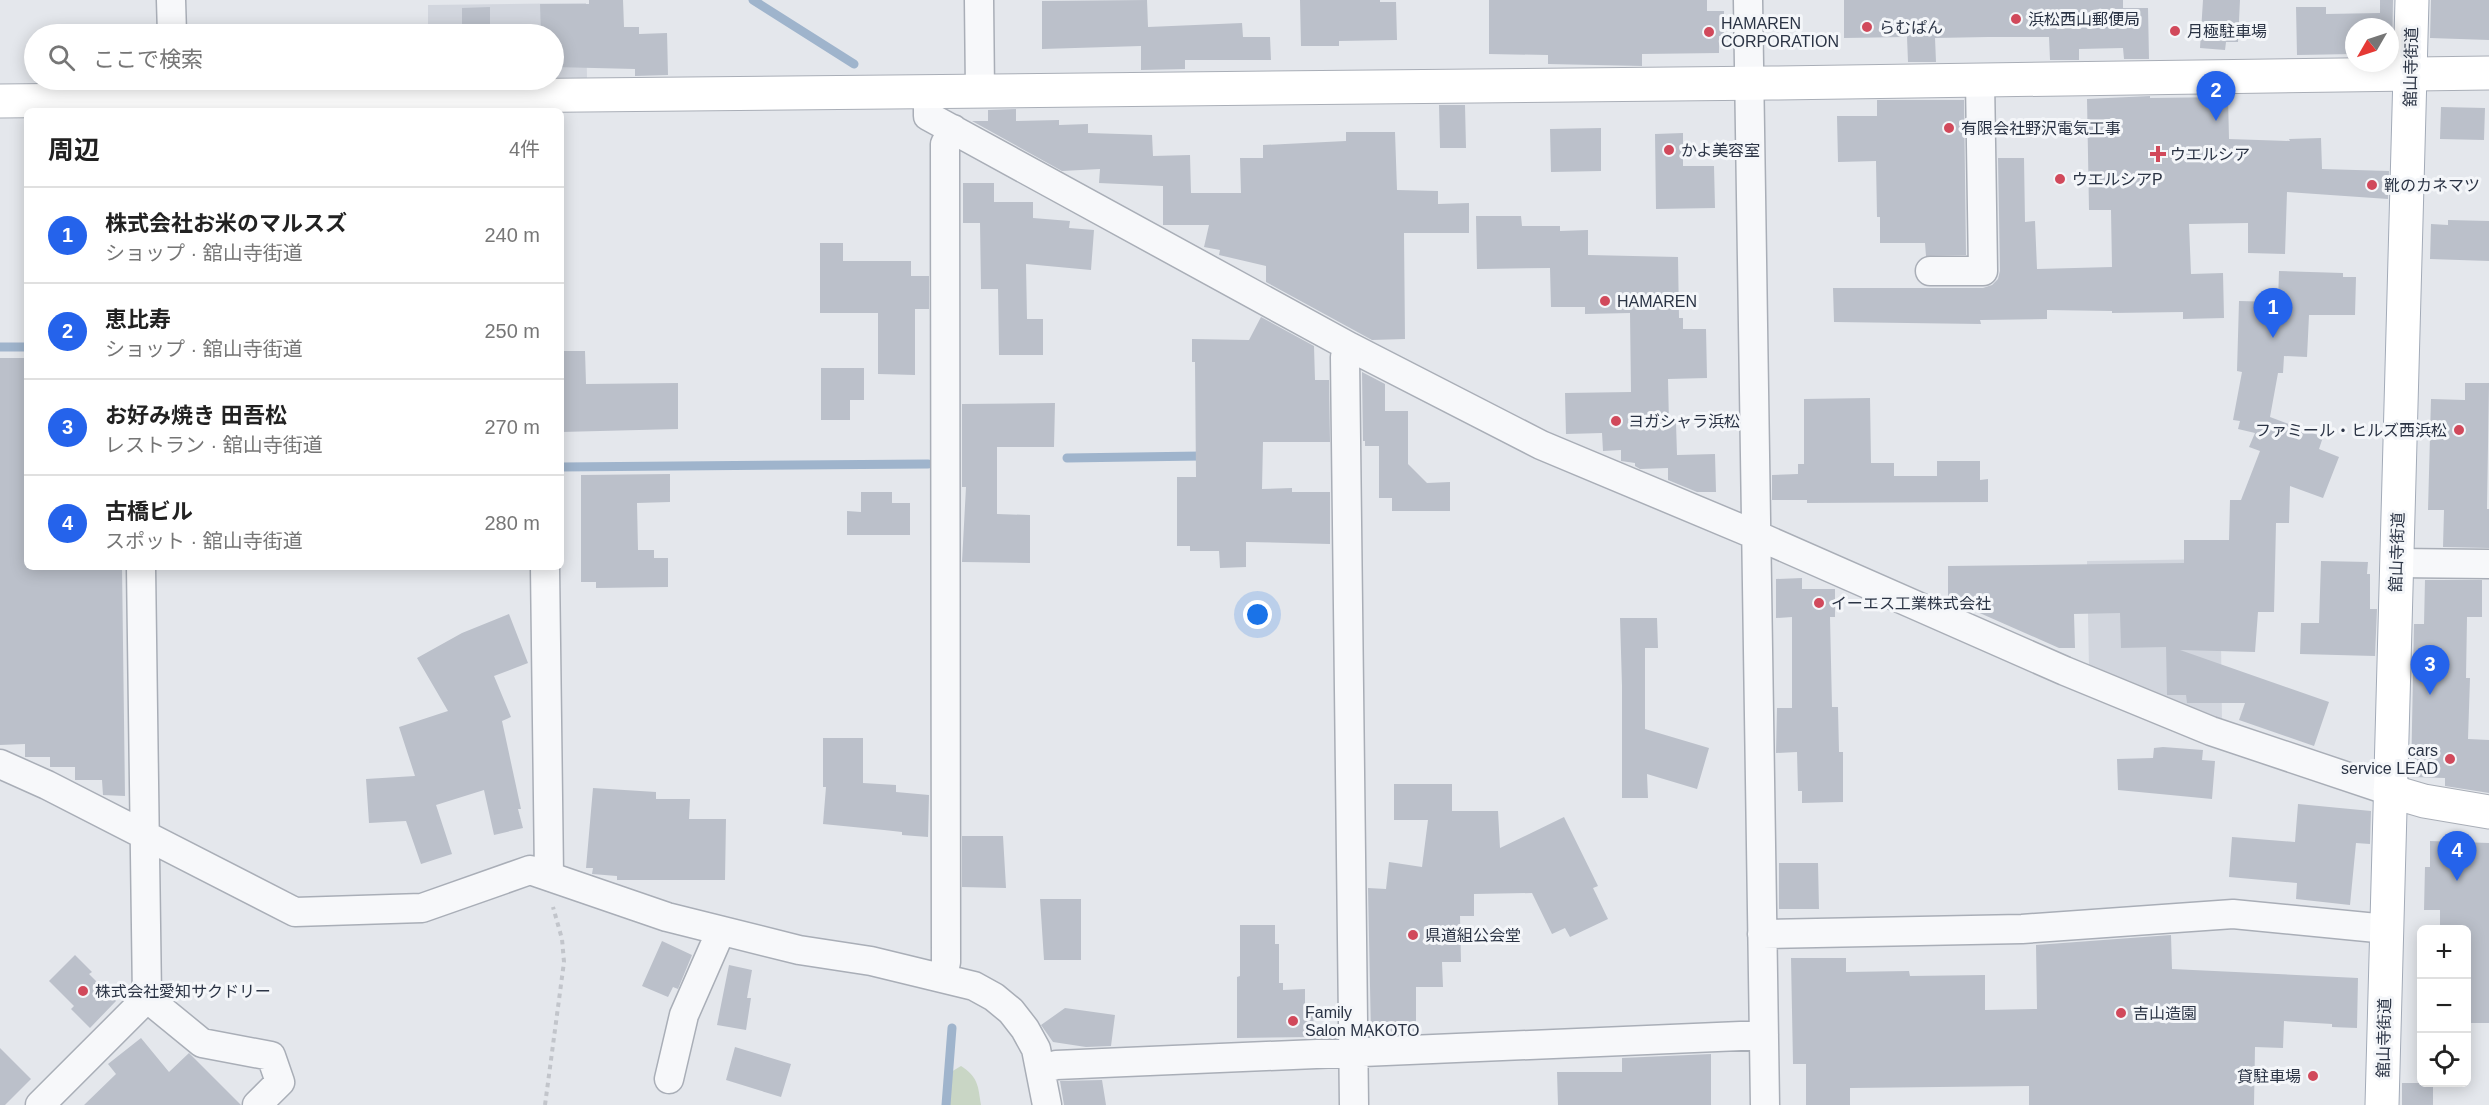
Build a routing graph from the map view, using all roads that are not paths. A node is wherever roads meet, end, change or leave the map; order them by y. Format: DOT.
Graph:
graph roads {
  1 [pos="171,0"];
  2 [pos="979,0"];
  3 [pos="1748,0"];
  4 [pos="2412,0"];
  5 [pos="172,24"];
  6 [pos="2489,73"];
  7 [pos="2410,74"];
  8 [pos="1980,80"];
  9 [pos="1749,84"];
  10 [pos="171,90"];
  11 [pos="176,90"];
  12 [pos="980,91"];
  13 [pos="927,92"];
  14 [pos="0,101"];
  15 [pos="539,103"];
  16 [pos="134,105"];
  17 [pos="225,105"];
  18 [pos="953,129"];
  19 [pos="1930,271"];
  20 [pos="1350,347"];
  21 [pos="1756,535"];
  22 [pos="2397,563"];
  23 [pos="2489,564"];
  24 [pos="141,570"];
  25 [pos="545,570"];
  26 [pos="0,764"];
  27 [pos="2390,790"];
  28 [pos="2489,812"];
  29 [pos="145,835"];
  30 [pos="549,875"];
  31 [pos="2387,929"];
  32 [pos="719,930"];
  33 [pos="1762,934"];
  34 [pos="944,977"];
  35 [pos="147,998"];
  36 [pos="1764,1035"];
  37 [pos="1353,1052"];
  38 [pos="1041,1070"];
  39 [pos="669,1079"];
  40 [pos="40,1105"];
  41 [pos="257,1105"];
  42 [pos="1047,1105"];
  43 [pos="1354,1105"];
  44 [pos="1765,1105"];
  45 [pos="2382,1105"];
  1 -- 5 [label="street"];
  2 -- 12 [label="street"];
  3 -- 9 [label="street"];
  4 -- 7 [label="street, 舘山寺街道"];
  6 -- 7 [label="street"];
  7 -- 8 [label="street"];
  7 -- 22 [label="street, 舘山寺街道"];
  8 -- 9 [label="street"];
  8 -- 19 [label="street"];
  9 -- 12 [label="street"];
  9 -- 21 [label="street"];
  10 -- 16 [label="street"];
  11 -- 17 [label="street"];
  12 -- 13 [label="street"];
  13 -- 15 [label="street"];
  13 -- 18 [label="street"];
  14 -- 16 [label="street"];
  15 -- 17 [label="street"];
  18 -- 20 [label="street"];
  18 -- 34 [label="street"];
  20 -- 21 [label="street"];
  20 -- 37 [label="street"];
  21 -- 27 [label="street"];
  21 -- 33 [label="street"];
  22 -- 23 [label="street"];
  22 -- 27 [label="street, 舘山寺街道"];
  24 -- 29 [label="street"];
  25 -- 30 [label="street"];
  26 -- 29 [label="street"];
  27 -- 28 [label="street"];
  27 -- 31 [label="street, 舘山寺街道"];
  29 -- 30 [label="street"];
  29 -- 35 [label="street"];
  30 -- 32 [label="street"];
  31 -- 33 [label="street"];
  31 -- 45 [label="street, 舘山寺街道"];
  32 -- 34 [label="street"];
  32 -- 39 [label="street"];
  33 -- 36 [label="street"];
  34 -- 38 [label="street"];
  35 -- 40 [label="street"];
  35 -- 41 [label="street"];
  36 -- 37 [label="street"];
  36 -- 44 [label="street"];
  37 -- 38 [label="street"];
  37 -- 43 [label="street"];
  38 -- 42 [label="street"];
}
